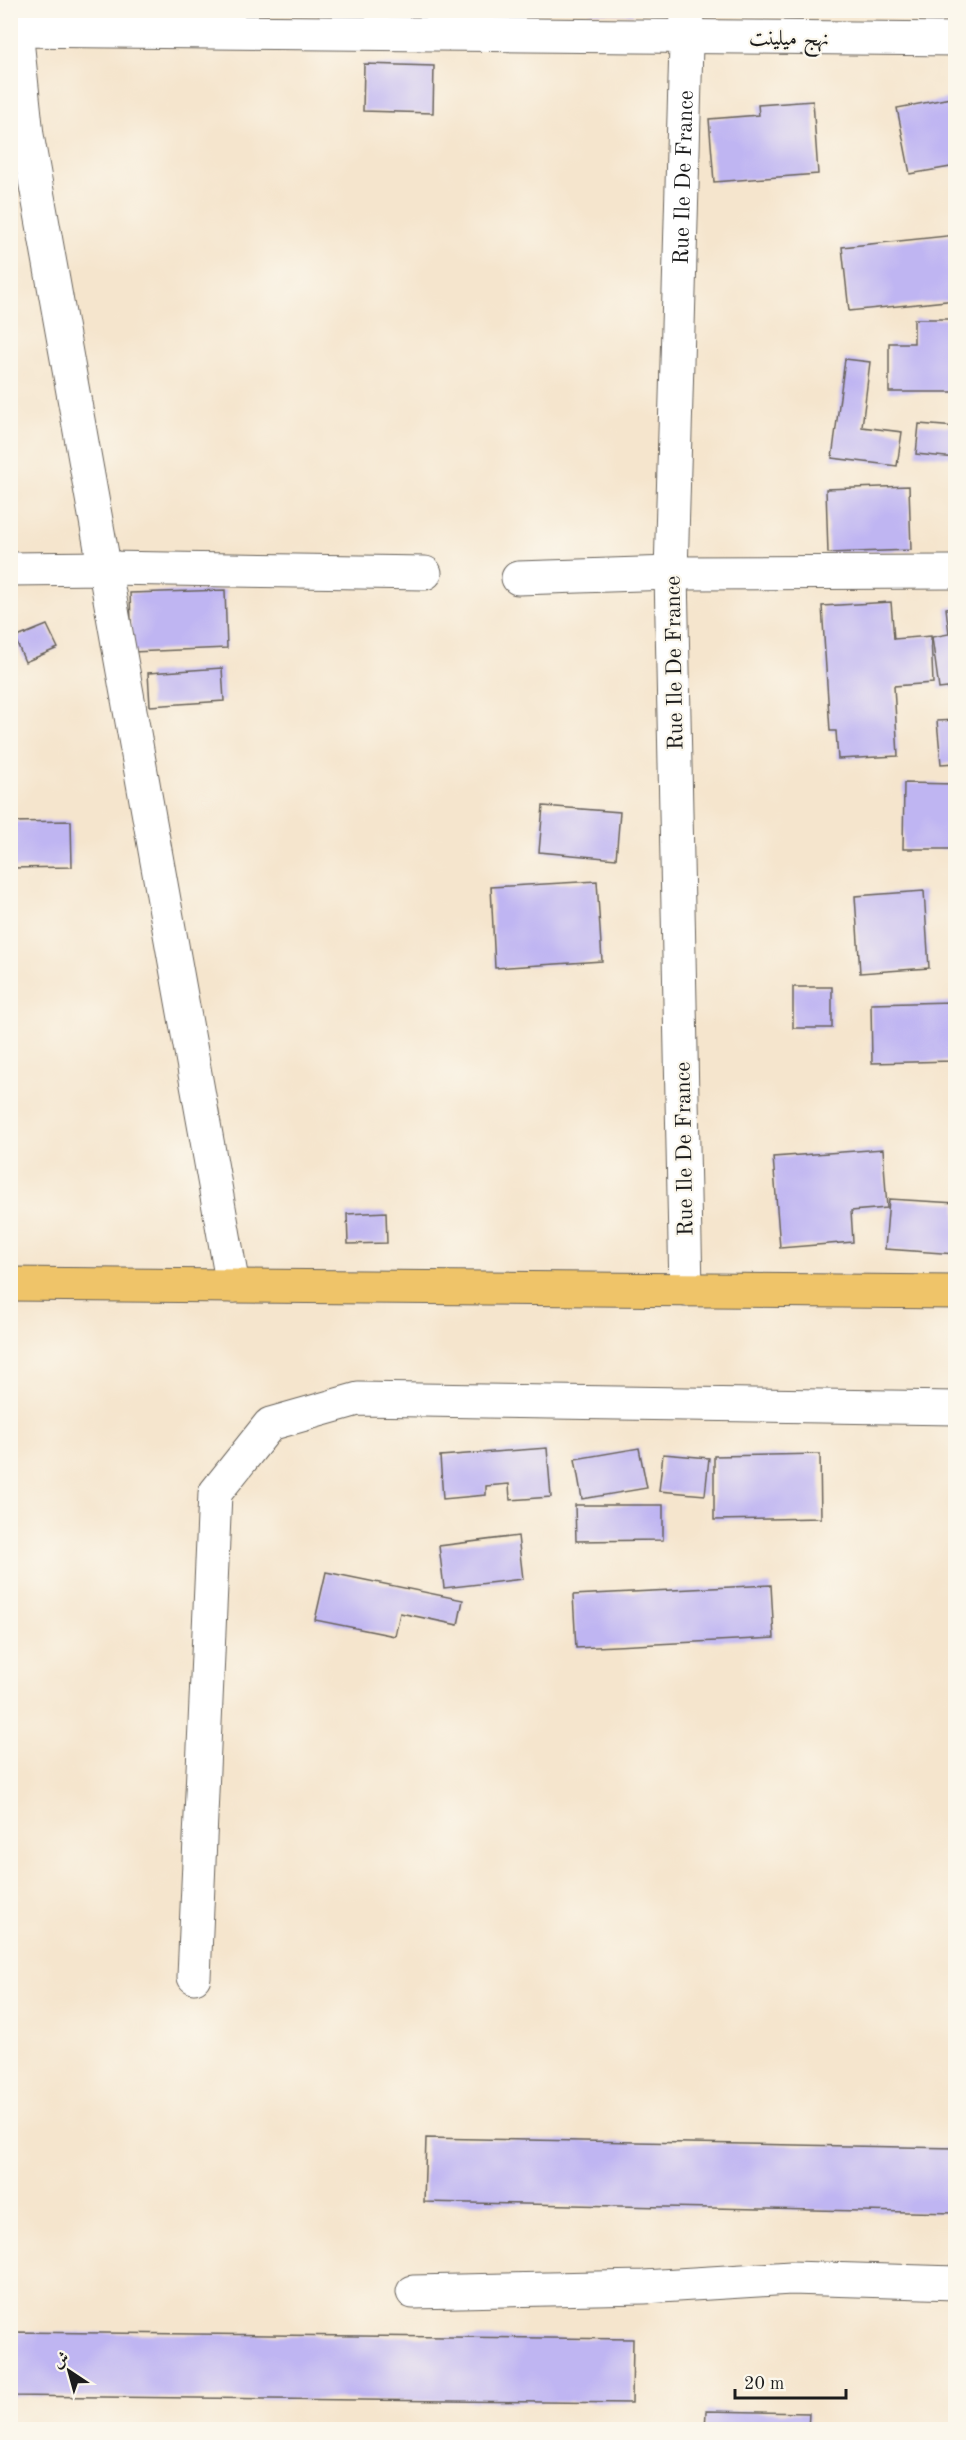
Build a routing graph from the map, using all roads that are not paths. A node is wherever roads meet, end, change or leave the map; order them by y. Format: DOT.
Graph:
graph roads {
  1 [pos="686,23"];
  2 [pos="13,30"];
  3 [pos="956,39"];
  4 [pos="106,568"];
  5 [pos="10,569"];
  6 [pos="956,572"];
  7 [pos="425,573"];
  8 [pos="671,573"];
  9 [pos="518,578"];
  10 [pos="10,1284"];
  11 [pos="233,1286"];
  12 [pos="686,1290"];
  13 [pos="956,1292"];
  14 [pos="956,1408"];
  15 [pos="194,1977"];
  16 [pos="956,2283"];
  17 [pos="413,2292"];
  1 -- 2 [label="street, نهج ميلينت"];
  1 -- 3 [label="street, نهج ميلينت"];
  1 -- 8 [label="street, Rue Ile De France"];
  2 -- 4 [label="street"];
  4 -- 5 [label="street"];
  4 -- 7 [label="street"];
  4 -- 11 [label="street"];
  6 -- 8 [label="street"];
  8 -- 9 [label="street"];
  8 -- 12 [label="street, Rue Ile De France"];
  10 -- 11 [label="main road"];
  11 -- 12 [label="main road"];
  12 -- 13 [label="main road"];
  14 -- 15 [label="street"];
  16 -- 17 [label="street"];
}
